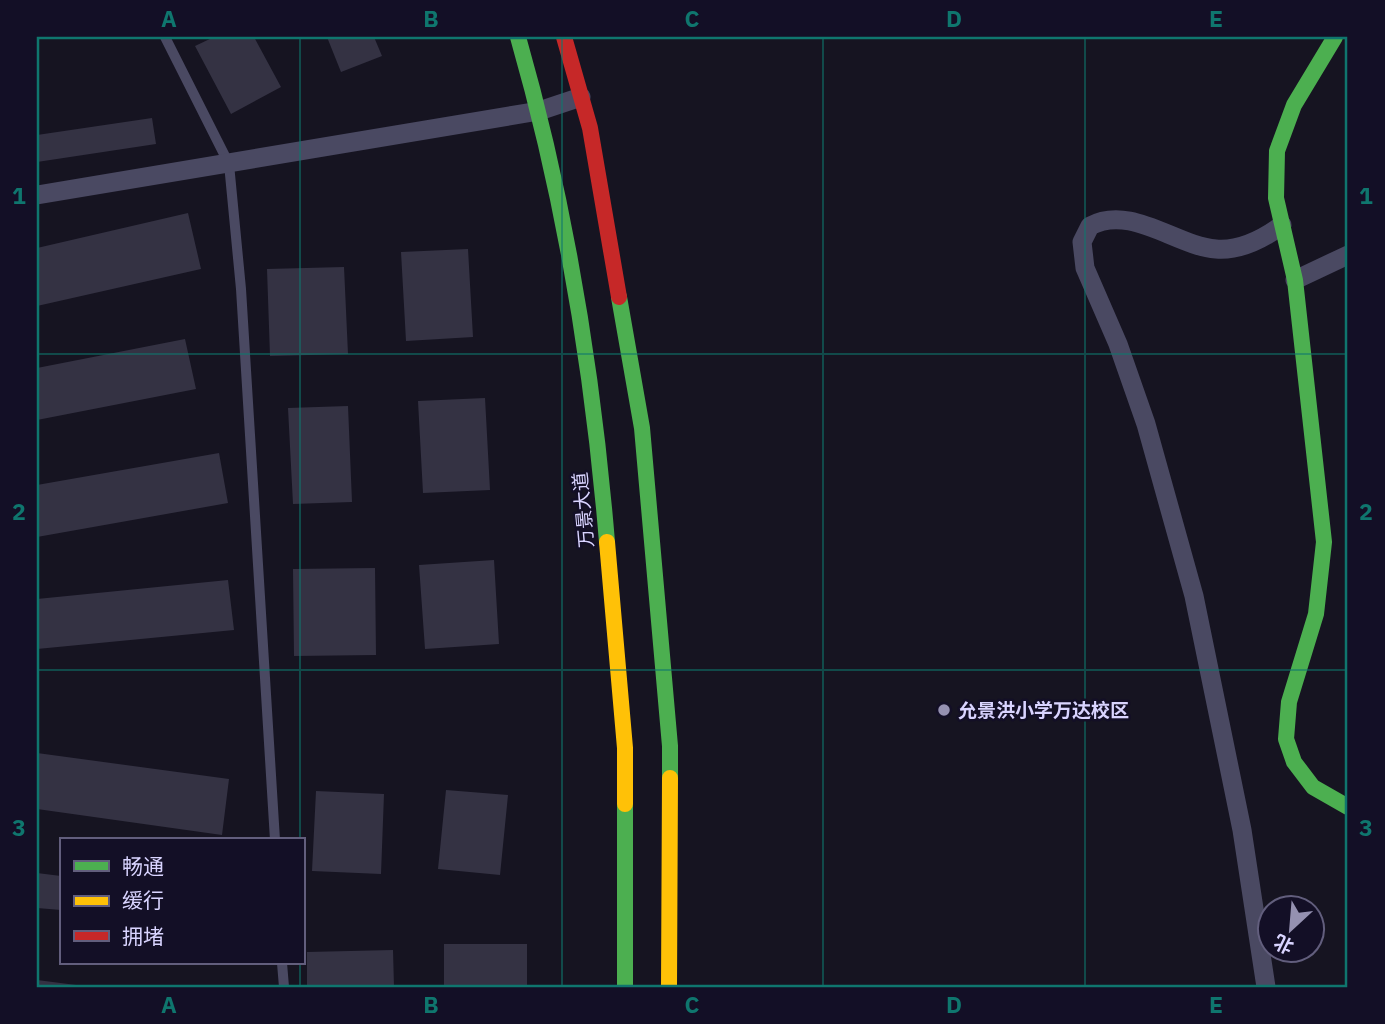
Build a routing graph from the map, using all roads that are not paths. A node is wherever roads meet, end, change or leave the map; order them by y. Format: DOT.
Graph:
graph roads {
  1 [pos="165,37"];
  2 [pos="518,37"];
  3 [pos="565,37"];
  4 [pos="1335,37"];
  5 [pos="582,97"];
  6 [pos="539,111"];
  7 [pos="229,164"];
  8 [pos="37,195"];
  9 [pos="1282,225"];
  10 [pos="1348,256"];
  11 [pos="1295,280"];
  12 [pos="1348,807"];
  13 [pos="275,838"];
  14 [pos="282,964"];
  15 [pos="284,987"];
  16 [pos="625,987"];
  17 [pos="669,987"];
  18 [pos="1266,987"];
  1 -- 7 [label="lane"];
  2 -- 6 [label="main road, 万景大道"];
  3 -- 5 [label="main road"];
  4 -- 9 [label="main road"];
  5 -- 6 [label="street"];
  5 -- 17 [label="main road"];
  6 -- 7 [label="street"];
  6 -- 16 [label="main road, 万景大道"];
  7 -- 8 [label="street"];
  7 -- 13 [label="lane"];
  9 -- 11 [label="main road"];
  9 -- 18 [label="street"];
  10 -- 11 [label="street"];
  11 -- 12 [label="main road"];
  14 -- 15 [label="lane"];
}
